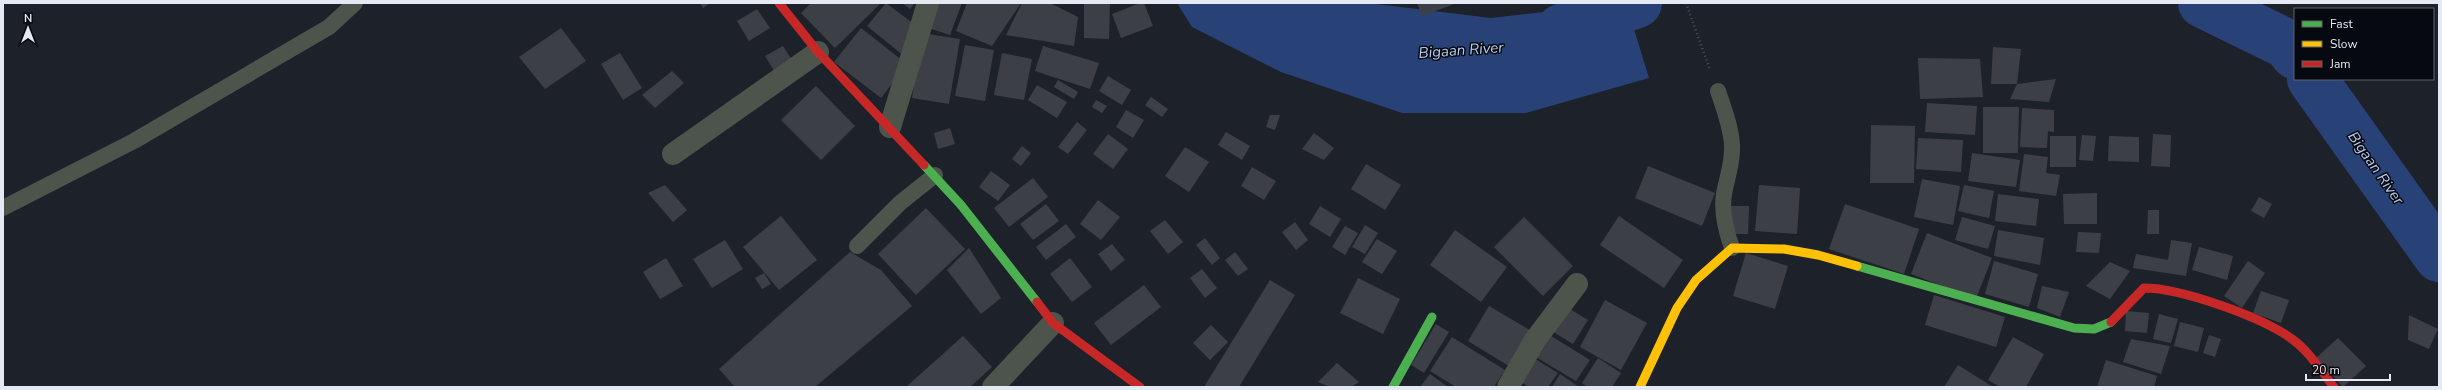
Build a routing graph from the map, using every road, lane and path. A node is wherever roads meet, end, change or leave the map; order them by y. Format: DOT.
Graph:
graph roads {
  1 [pos="355,3"];
  2 [pos="779,3"];
  3 [pos="928,3"];
  4 [pos="1686,3"];
  5 [pos="818,52"];
  6 [pos="1718,91"];
  7 [pos="890,126"];
  8 [pos="673,154"];
  9 [pos="935,175"];
  10 [pos="3,208"];
  11 [pos="857,246"];
  12 [pos="1732,248"];
  13 [pos="1577,284"];
  14 [pos="1432,317"];
  15 [pos="1053,323"];
  16 [pos="993,387"];
  17 [pos="1140,387"];
  18 [pos="1393,387"];
  19 [pos="1508,387"];
  20 [pos="1640,387"];
  21 [pos="2334,387"];
  1 -- 10 [label="lane"];
  2 -- 5 [label="street"];
  3 -- 7 [label="street"];
  4 -- 6 [label="path"];
  5 -- 7 [label="street"];
  5 -- 8 [label="street"];
  6 -- 12 [label="lane"];
  7 -- 9 [label="street"];
  9 -- 11 [label="lane"];
  9 -- 15 [label="street"];
  12 -- 20 [label="street"];
  12 -- 21 [label="street"];
  13 -- 19 [label="street"];
  14 -- 18 [label="street"];
  15 -- 16 [label="street"];
  15 -- 17 [label="street"];
}
